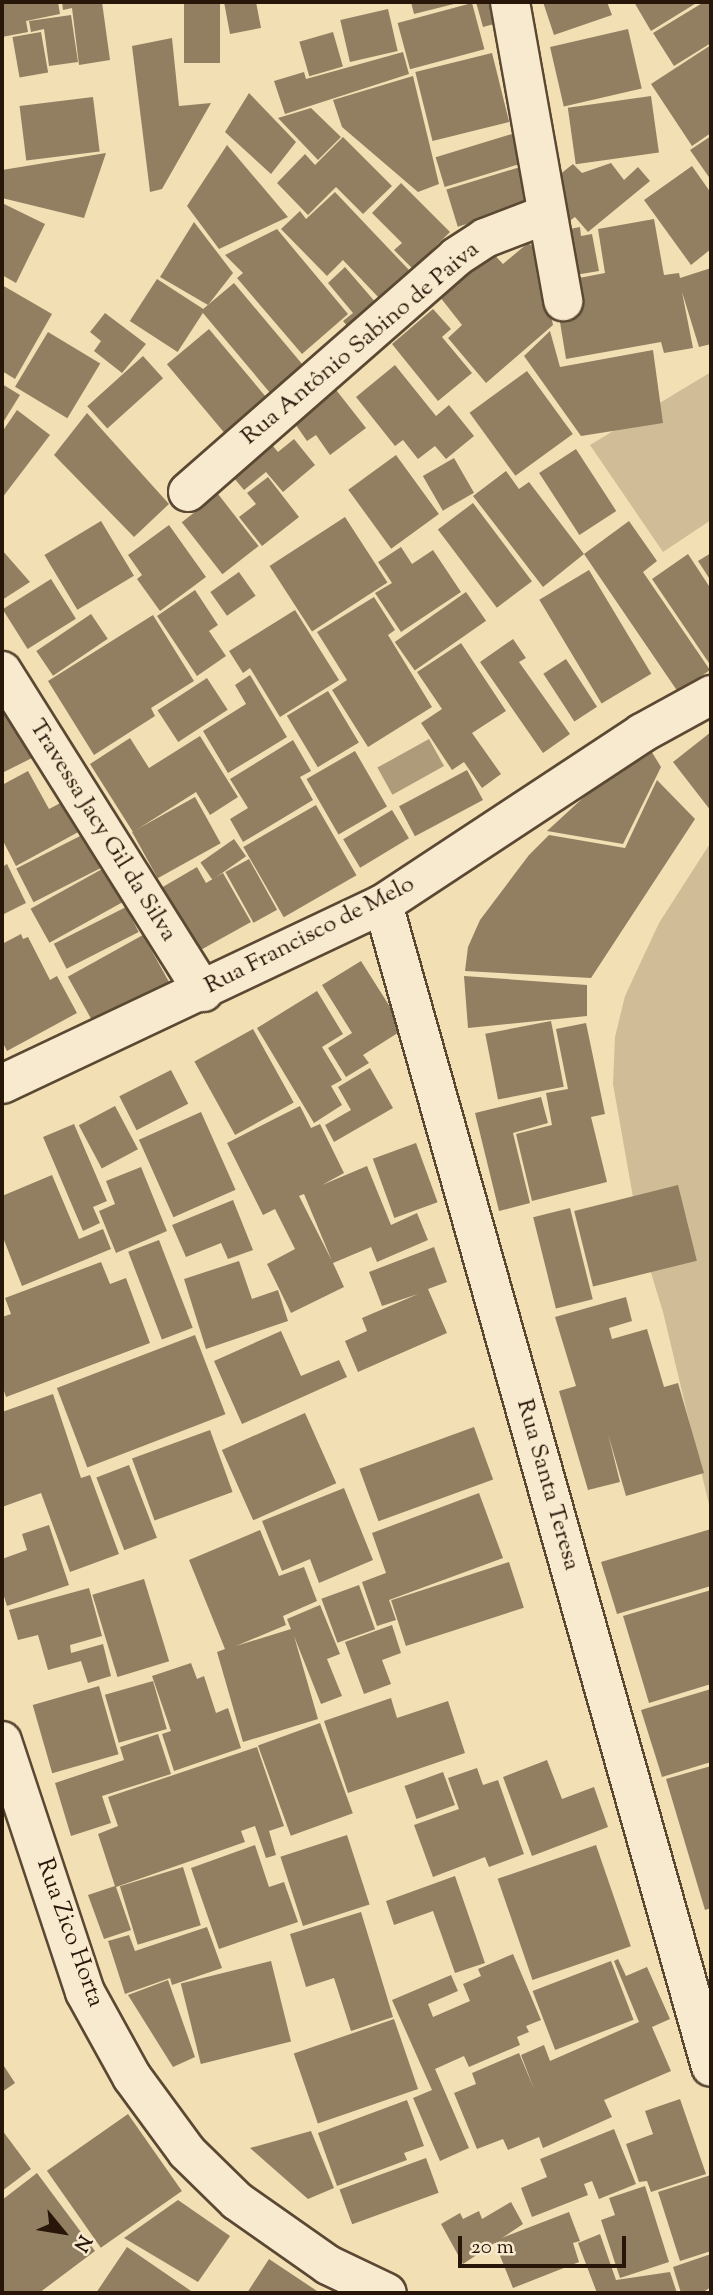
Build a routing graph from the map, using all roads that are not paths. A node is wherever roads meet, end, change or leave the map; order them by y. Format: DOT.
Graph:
graph roads {
  1 [pos="510,2"];
  2 [pos="545,215"];
  3 [pos="563,301"];
  4 [pos="188,492"];
  5 [pos="2,671"];
  6 [pos="711,695"];
  7 [pos="383,904"];
  8 [pos="203,992"];
  9 [pos="2,1084"];
  10 [pos="2,1741"];
  11 [pos="711,2067"];
  12 [pos="387,2293"];
  1 -- 2 [label="street"];
  2 -- 3 [label="street"];
  2 -- 4 [label="street, Rua Antônio Sabino de Paiva"];
  5 -- 8 [label="street, Travessa Jacy Gil da Silva"];
  6 -- 7 [label="street, Rua Francisco de Melo"];
  7 -- 8 [label="street, Rua Francisco de Melo"];
  7 -- 11 [label="street, Rua Santa Teresa"];
  8 -- 9 [label="street, Rua Francisco de Melo"];
  10 -- 12 [label="street, Rua Zico Horta"];
}
